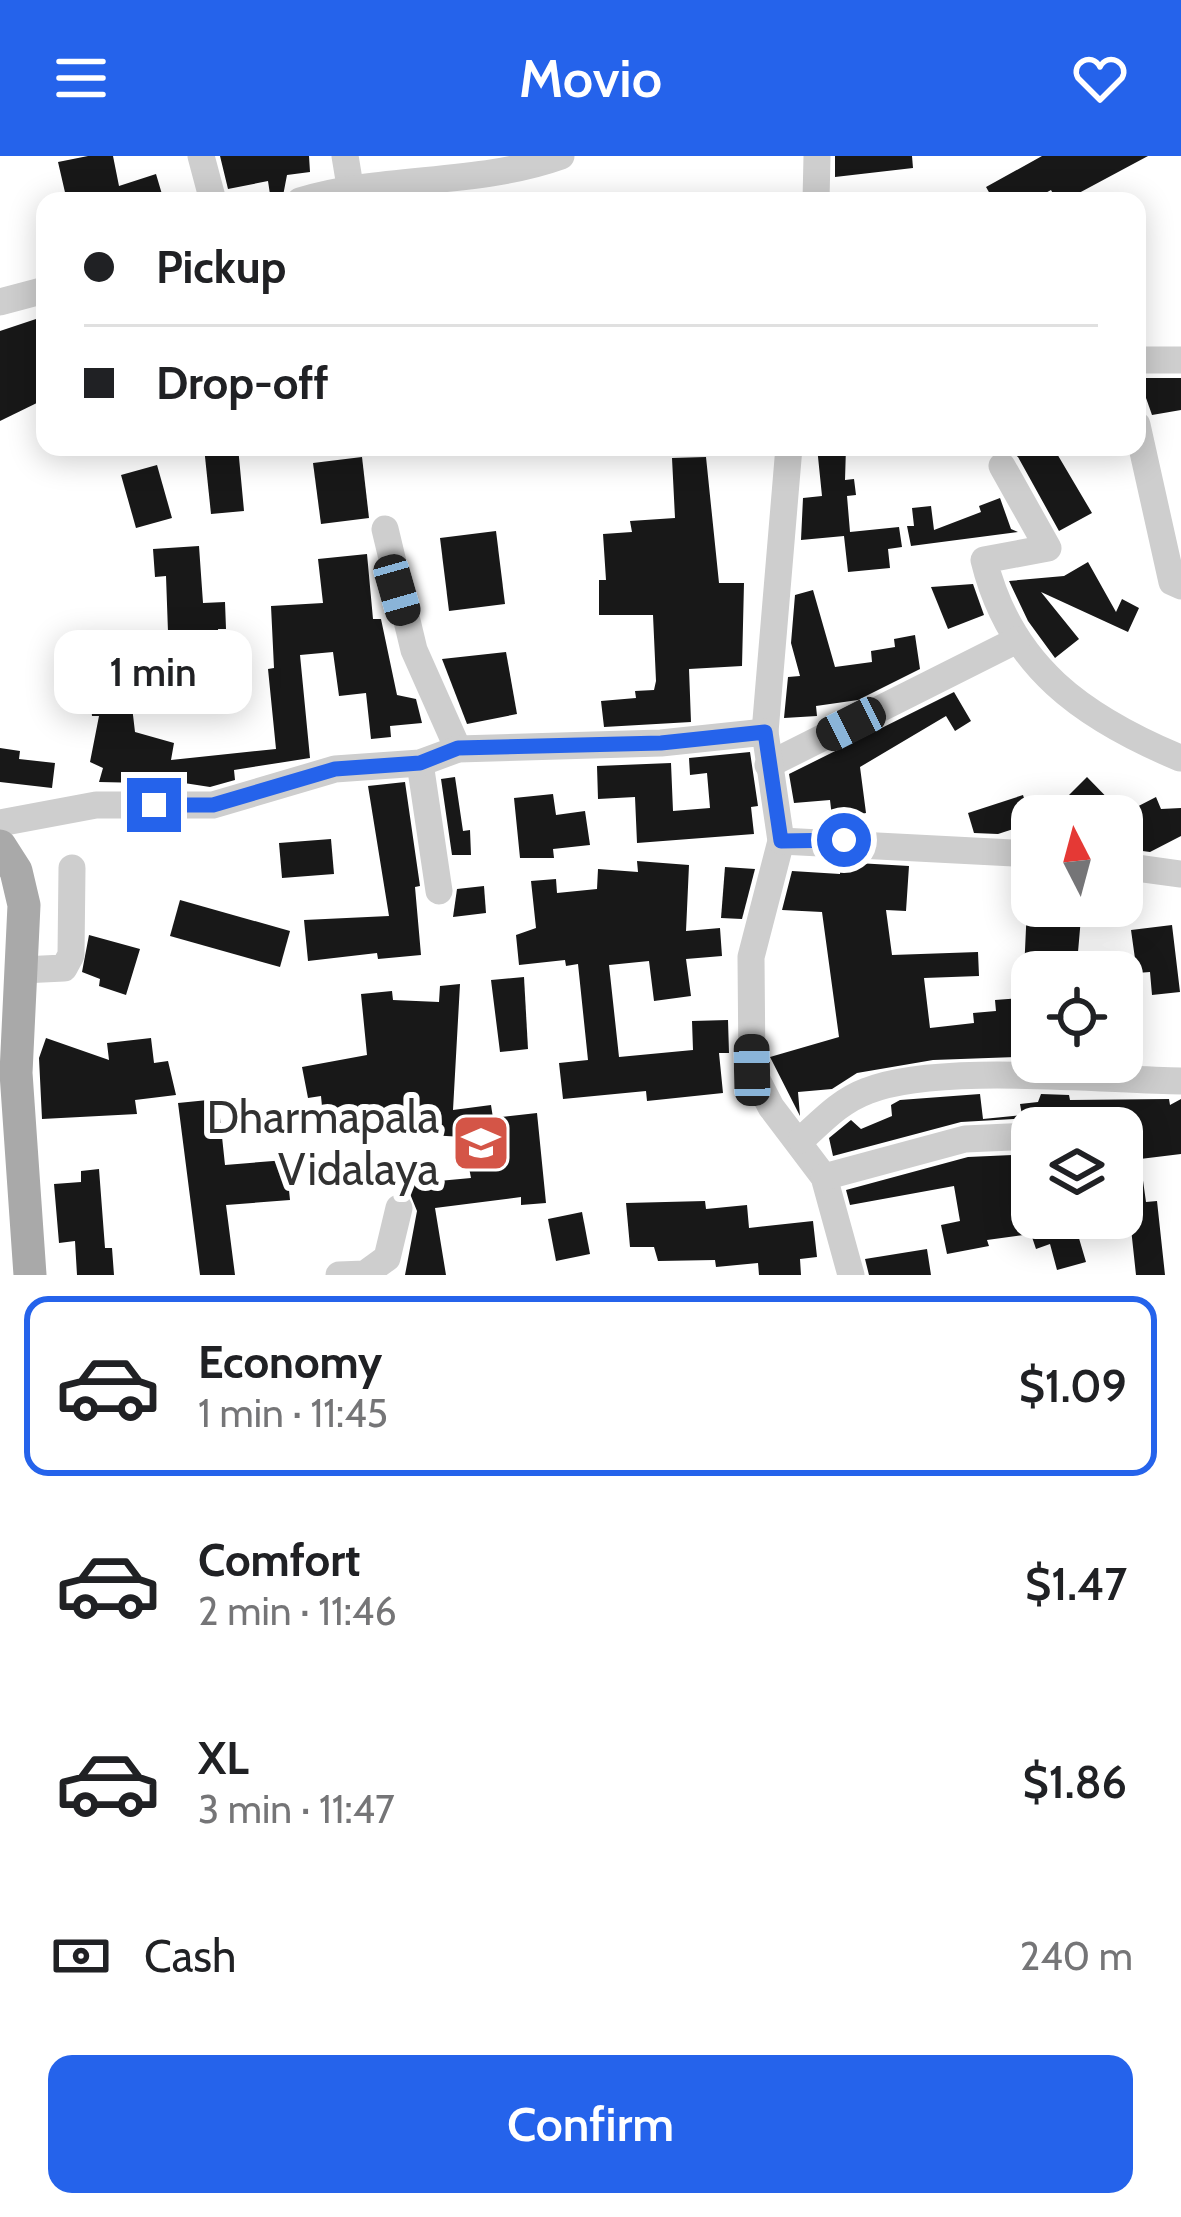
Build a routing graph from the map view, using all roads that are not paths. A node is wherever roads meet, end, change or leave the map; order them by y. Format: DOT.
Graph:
graph roads {
  1 [pos="201,156"];
  2 [pos="345,156"];
  3 [pos="561,156"];
  4 [pos="817,156"];
  5 [pos="501,163"];
  6 [pos="350,186"];
  7 [pos="211,192"];
  8 [pos="330,192"];
  9 [pos="816,192"];
  10 [pos="36,291"];
  11 [pos="1,297"];
  12 [pos="1146,360"];
  13 [pos="1181,360"];
  14 [pos="788,456"];
  15 [pos="1144,456"];
  16 [pos="1001,466"];
  17 [pos="385,529"];
  18 [pos="1181,586"];
  19 [pos="1017,640"];
  20 [pos="765,732"];
  21 [pos="458,748"];
  22 [pos="1180,758"];
  23 [pos="420,763"];
  24 [pos="768,765"];
  25 [pos="0,823"];
  26 [pos="781,841"];
  27 [pos="0,846"];
  28 [pos="1011,852"];
  29 [pos="72,868"];
  30 [pos="1143,869"];
  31 [pos="1181,874"];
  32 [pos="439,891"];
  33 [pos="22,970"];
  34 [pos="1181,1081"];
  35 [pos="1011,1137"];
  36 [pos="801,1140"];
  37 [pos="824,1177"];
  38 [pos="399,1208"];
  39 [pos="30,1275"];
  40 [pos="339,1275"];
  41 [pos="851,1275"];
  1 -- 7 [label="street"];
  2 -- 6 [label="street"];
  3 -- 5 [label="street"];
  4 -- 9 [label="street"];
  5 -- 6 [label="street"];
  6 -- 8 [label="street"];
  10 -- 11 [label="street"];
  12 -- 13 [label="street"];
  14 -- 20 [label="street"];
  15 -- 18 [label="street"];
  16 -- 19 [label="street"];
  17 -- 21 [label="street"];
  19 -- 22 [label="street"];
  19 -- 24 [label="street"];
  20 -- 21 [label="street"];
  20 -- 24 [label="street"];
  21 -- 23 [label="street"];
  23 -- 25 [label="street"];
  23 -- 32 [label="street"];
  24 -- 26 [label="street"];
  26 -- 28 [label="street"];
  26 -- 36 [label="street"];
  27 -- 33 [label="main road"];
  29 -- 33 [label="street"];
  30 -- 31 [label="street"];
  33 -- 39 [label="main road"];
  34 -- 36 [label="street"];
  35 -- 37 [label="street"];
  36 -- 37 [label="street"];
  37 -- 41 [label="street"];
  38 -- 40 [label="street"];
}
